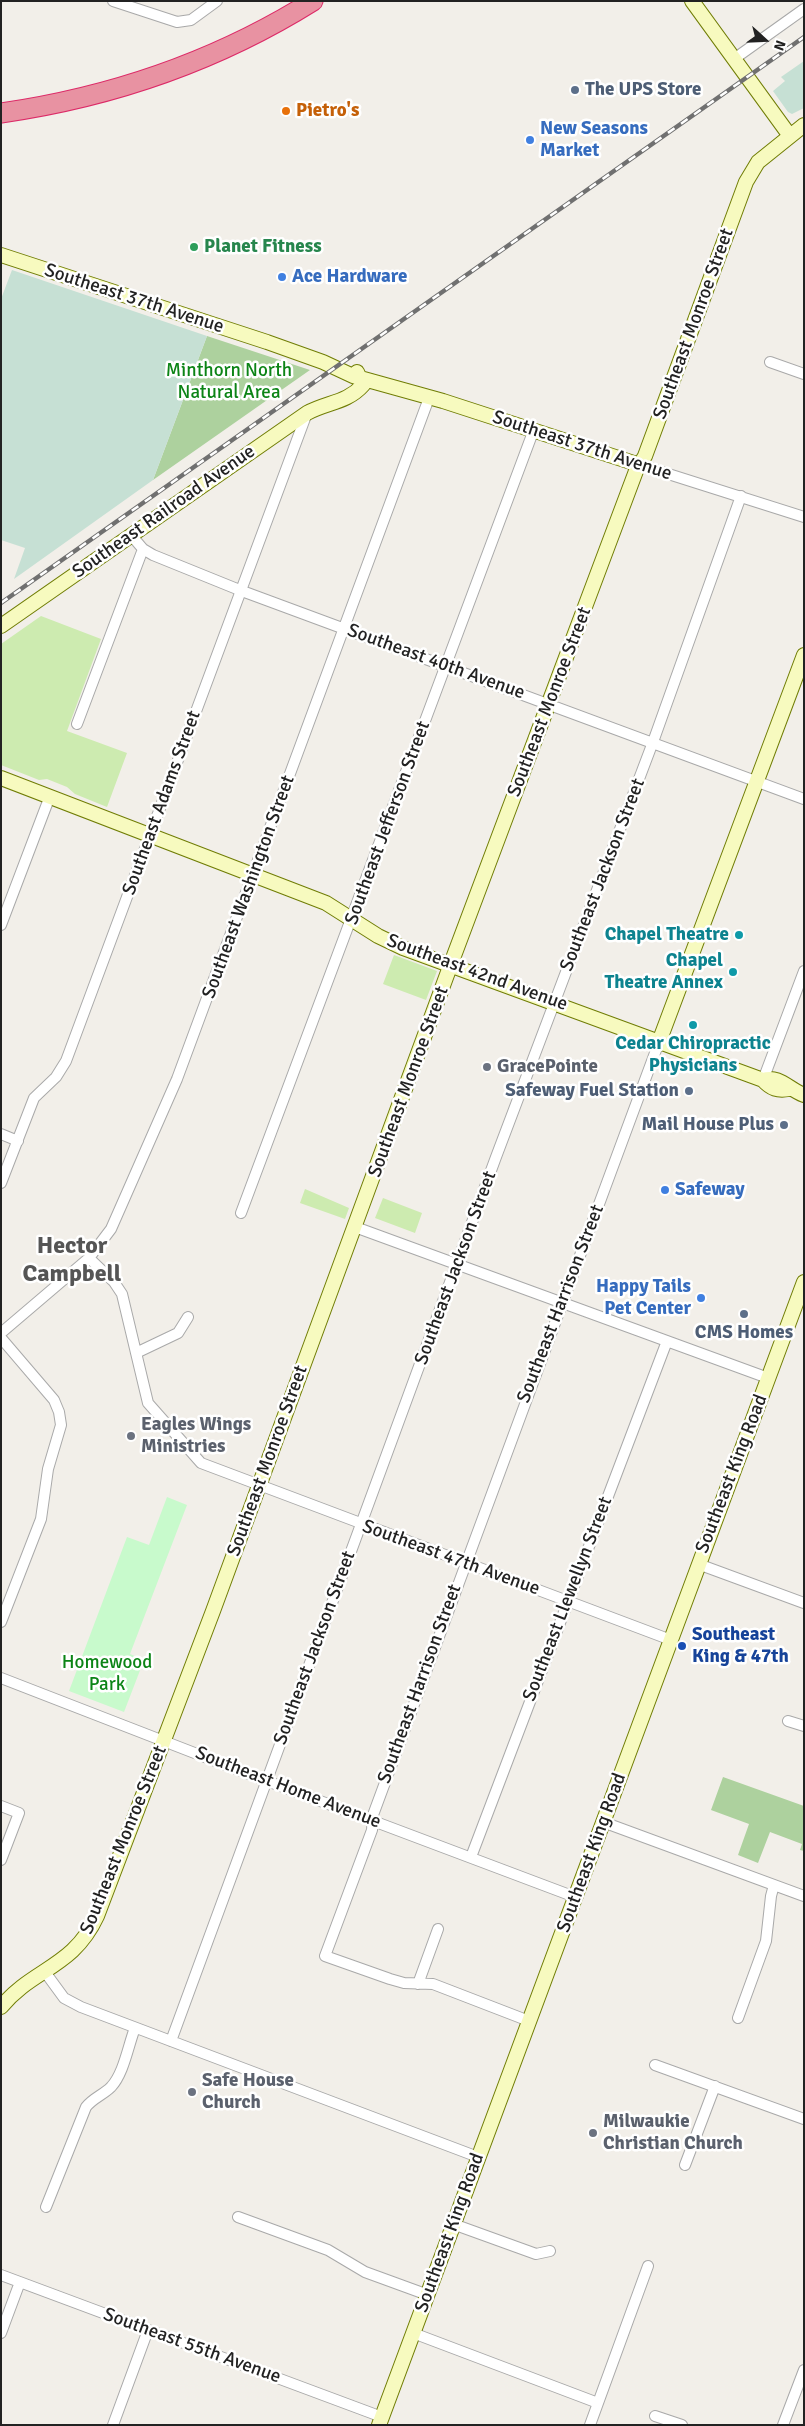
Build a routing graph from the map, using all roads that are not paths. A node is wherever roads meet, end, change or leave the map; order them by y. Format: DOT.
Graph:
graph roads {
  1 [pos="113,1"];
  2 [pos="217,1"];
  3 [pos="313,1"];
  4 [pos="692,1"];
  5 [pos="804,9"];
  6 [pos="734,59"];
  7 [pos="1,113"];
  8 [pos="804,124"];
  9 [pos="790,136"];
  10 [pos="1,255"];
  11 [pos="770,362"];
  12 [pos="804,374"];
  13 [pos="361,377"];
  14 [pos="429,398"];
  15 [pos="307,413"];
  16 [pos="534,432"];
  17 [pos="640,465"];
  18 [pos="741,496"];
  19 [pos="804,517"];
  20 [pos="131,535"];
  21 [pos="143,550"];
  22 [pos="242,590"];
  23 [pos="1,626"];
  24 [pos="344,628"];
  25 [pos="804,655"];
  26 [pos="446,666"];
  27 [pos="550,704"];
  28 [pos="77,724"];
  29 [pos="653,742"];
  30 [pos="1,778"];
  31 [pos="756,781"];
  32 [pos="50,796"];
  33 [pos="804,799"];
  34 [pos="150,835"];
  35 [pos="254,874"];
  36 [pos="352,919"];
  37 [pos="1,925"];
  38 [pos="451,965"];
  39 [pos="804,971"];
  40 [pos="555,1002"];
  41 [pos="659,1042"];
  42 [pos="763,1080"];
  43 [pos="804,1094"];
  44 [pos="1,1134"];
  45 [pos="18,1141"];
  46 [pos="1,1184"];
  47 [pos="241,1214"];
  48 [pos="355,1227"];
  49 [pos="89,1258"];
  50 [pos="459,1264"];
  51 [pos="804,1282"];
  52 [pos="561,1303"];
  53 [pos="188,1317"];
  54 [pos="1,1333"];
  55 [pos="1,1338"];
  56 [pos="667,1341"];
  57 [pos="136,1354"];
  58 [pos="768,1378"];
  59 [pos="260,1485"];
  60 [pos="360,1524"];
  61 [pos="464,1564"];
  62 [pos="698,1564"];
  63 [pos="567,1602"];
  64 [pos="804,1603"];
  65 [pos="1,1622"];
  66 [pos="671,1640"];
  67 [pos="1,1678"];
  68 [pos="788,1720"];
  69 [pos="804,1726"];
  70 [pos="164,1740"];
  71 [pos="266,1780"];
  72 [pos="1,1806"];
  73 [pos="371,1820"];
  74 [pos="603,1822"];
  75 [pos="471,1857"];
  76 [pos="1,1860"];
  77 [pos="774,1885"];
  78 [pos="804,1896"];
  79 [pos="575,1897"];
  80 [pos="438,1929"];
  81 [pos="45,1972"];
  82 [pos="418,1984"];
  83 [pos="1,2007"];
  84 [pos="738,2018"];
  85 [pos="529,2020"];
  86 [pos="135,2028"];
  87 [pos="171,2041"];
  88 [pos="655,2065"];
  89 [pos="715,2086"];
  90 [pos="804,2119"];
  91 [pos="478,2157"];
  92 [pos="685,2165"];
  93 [pos="46,2207"];
  94 [pos="238,2217"];
  95 [pos="453,2224"];
  96 [pos="550,2251"];
  97 [pos="648,2266"];
  98 [pos="1,2275"];
  99 [pos="20,2282"];
  100 [pos="428,2294"];
  101 [pos="148,2330"];
  102 [pos="1,2333"];
  103 [pos="413,2333"];
  104 [pos="804,2370"];
  105 [pos="598,2403"];
  106 [pos="655,2416"];
  107 [pos="381,2421"];
  108 [pos="113,2425"];
  109 [pos="590,2425"];
  110 [pos="682,2425"];
  111 [pos="783,2425"];
  1 -- 2 [label="street"];
  3 -- 7 [label="highway"];
  4 -- 6 [label="street"];
  5 -- 6 [label="street"];
  6 -- 9 [label="street"];
  8 -- 9 [label="street"];
  9 -- 17 [label="street, Southeast Monroe Street"];
  10 -- 13 [label="street, Southeast 37th Avenue"];
  11 -- 12 [label="street"];
  13 -- 14 [label="street, Southeast 37th Avenue"];
  13 -- 15 [label="street, Southeast Railroad Avenue"];
  14 -- 16 [label="street, Southeast 37th Avenue"];
  14 -- 24 [label="street, Southeast Washington Street"];
  15 -- 20 [label="street, Southeast Railroad Avenue"];
  15 -- 22 [label="street, Southeast Adams Street"];
  16 -- 17 [label="street, Southeast 37th Avenue"];
  16 -- 26 [label="street, Southeast Jefferson Street"];
  17 -- 18 [label="street, Southeast 37th Avenue"];
  17 -- 27 [label="street, Southeast Monroe Street"];
  18 -- 19 [label="street, Southeast 37th Avenue"];
  18 -- 29 [label="street, Southeast Jackson Street"];
  20 -- 21 [label="street, Southeast 40th Avenue"];
  20 -- 23 [label="street, Southeast Railroad Avenue"];
  21 -- 22 [label="street, Southeast 40th Avenue"];
  21 -- 28 [label="street"];
  22 -- 24 [label="street, Southeast 40th Avenue"];
  22 -- 34 [label="street, Southeast Adams Street"];
  24 -- 26 [label="street, Southeast 40th Avenue"];
  24 -- 35 [label="street, Southeast Washington Street"];
  25 -- 31 [label="street, Southeast Harrison Street"];
  26 -- 27 [label="street, Southeast 40th Avenue"];
  26 -- 36 [label="street, Southeast Jefferson Street"];
  27 -- 29 [label="street, Southeast 40th Avenue"];
  27 -- 38 [label="street, Southeast Monroe Street"];
  29 -- 31 [label="street, Southeast 40th Avenue"];
  29 -- 40 [label="street, Southeast Jackson Street"];
  30 -- 32 [label="street, Southeast 42nd Avenue"];
  31 -- 33 [label="street, Southeast 40th Avenue"];
  31 -- 41 [label="street, Southeast Harrison Street"];
  32 -- 34 [label="street, Southeast 42nd Avenue"];
  32 -- 37 [label="street"];
  34 -- 35 [label="street, Southeast 42nd Avenue"];
  34 -- 45 [label="street, Southeast Adams Street"];
  35 -- 36 [label="street, Southeast 42nd Avenue"];
  35 -- 49 [label="street, Southeast Washington Street"];
  36 -- 38 [label="street, Southeast 42nd Avenue"];
  36 -- 47 [label="street, Southeast Jefferson Street"];
  38 -- 40 [label="street, Southeast 42nd Avenue"];
  38 -- 48 [label="street, Southeast Monroe Street"];
  39 -- 42 [label="street"];
  40 -- 41 [label="street, Southeast 42nd Avenue"];
  40 -- 50 [label="street, Southeast Jackson Street"];
  41 -- 42 [label="street, Southeast 42nd Avenue"];
  41 -- 52 [label="street, Southeast Harrison Street"];
  42 -- 43 [label="street, Southeast 42nd Avenue"];
  44 -- 45 [label="street"];
  45 -- 46 [label="street, Southeast Adams Street"];
  48 -- 50 [label="street"];
  48 -- 59 [label="street, Southeast Monroe Street"];
  49 -- 54 [label="street, Southeast Washington Street"];
  49 -- 57 [label="street, Southeast 47th Avenue"];
  50 -- 52 [label="street"];
  50 -- 60 [label="street, Southeast Jackson Street"];
  51 -- 58 [label="street, Southeast King Road"];
  52 -- 56 [label="street"];
  52 -- 61 [label="street, Southeast Harrison Street"];
  53 -- 57 [label="street"];
  55 -- 65 [label="street"];
  56 -- 58 [label="street"];
  56 -- 63 [label="street, Southeast Llewellyn Street"];
  57 -- 59 [label="street, Southeast 47th Avenue"];
  58 -- 62 [label="street, Southeast King Road"];
  59 -- 60 [label="street, Southeast 47th Avenue"];
  59 -- 70 [label="street, Southeast Monroe Street"];
  60 -- 61 [label="street, Southeast 47th Avenue"];
  60 -- 71 [label="street, Southeast Jackson Street"];
  61 -- 63 [label="street, Southeast 47th Avenue"];
  61 -- 73 [label="street, Southeast Harrison Street"];
  62 -- 64 [label="street"];
  62 -- 66 [label="street, Southeast King Road"];
  63 -- 66 [label="street, Southeast 47th Avenue"];
  63 -- 75 [label="street, Southeast Llewellyn Street"];
  66 -- 74 [label="street, Southeast King Road"];
  67 -- 70 [label="street, Southeast Home Avenue"];
  68 -- 69 [label="street"];
  70 -- 71 [label="street, Southeast Home Avenue"];
  70 -- 81 [label="street, Southeast Monroe Street"];
  71 -- 73 [label="street, Southeast Home Avenue"];
  71 -- 87 [label="street, Southeast Jackson Street"];
  72 -- 76 [label="street"];
  73 -- 75 [label="street, Southeast Home Avenue"];
  73 -- 82 [label="street, Southeast Harrison Street"];
  74 -- 77 [label="street"];
  74 -- 79 [label="street, Southeast King Road"];
  75 -- 79 [label="street, Southeast Home Avenue"];
  77 -- 78 [label="street"];
  77 -- 84 [label="street"];
  79 -- 85 [label="street, Southeast King Road"];
  80 -- 82 [label="street"];
  81 -- 83 [label="street, Southeast Monroe Street"];
  81 -- 86 [label="street"];
  82 -- 85 [label="street"];
  85 -- 91 [label="street, Southeast King Road"];
  86 -- 87 [label="street"];
  86 -- 93 [label="street"];
  87 -- 91 [label="street"];
  88 -- 89 [label="street"];
  89 -- 90 [label="street"];
  89 -- 92 [label="street"];
  91 -- 95 [label="street, Southeast King Road"];
  94 -- 100 [label="street"];
  95 -- 96 [label="street"];
  95 -- 100 [label="street, Southeast King Road"];
  97 -- 105 [label="street"];
  98 -- 99 [label="street, Southeast 55th Avenue"];
  99 -- 101 [label="street, Southeast 55th Avenue"];
  99 -- 102 [label="street"];
  100 -- 103 [label="street, Southeast King Road"];
  101 -- 107 [label="street, Southeast 55th Avenue"];
  101 -- 108 [label="street"];
  103 -- 105 [label="street"];
  103 -- 107 [label="street, Southeast King Road"];
  104 -- 111 [label="street"];
  105 -- 109 [label="street"];
  106 -- 110 [label="street"];
}
